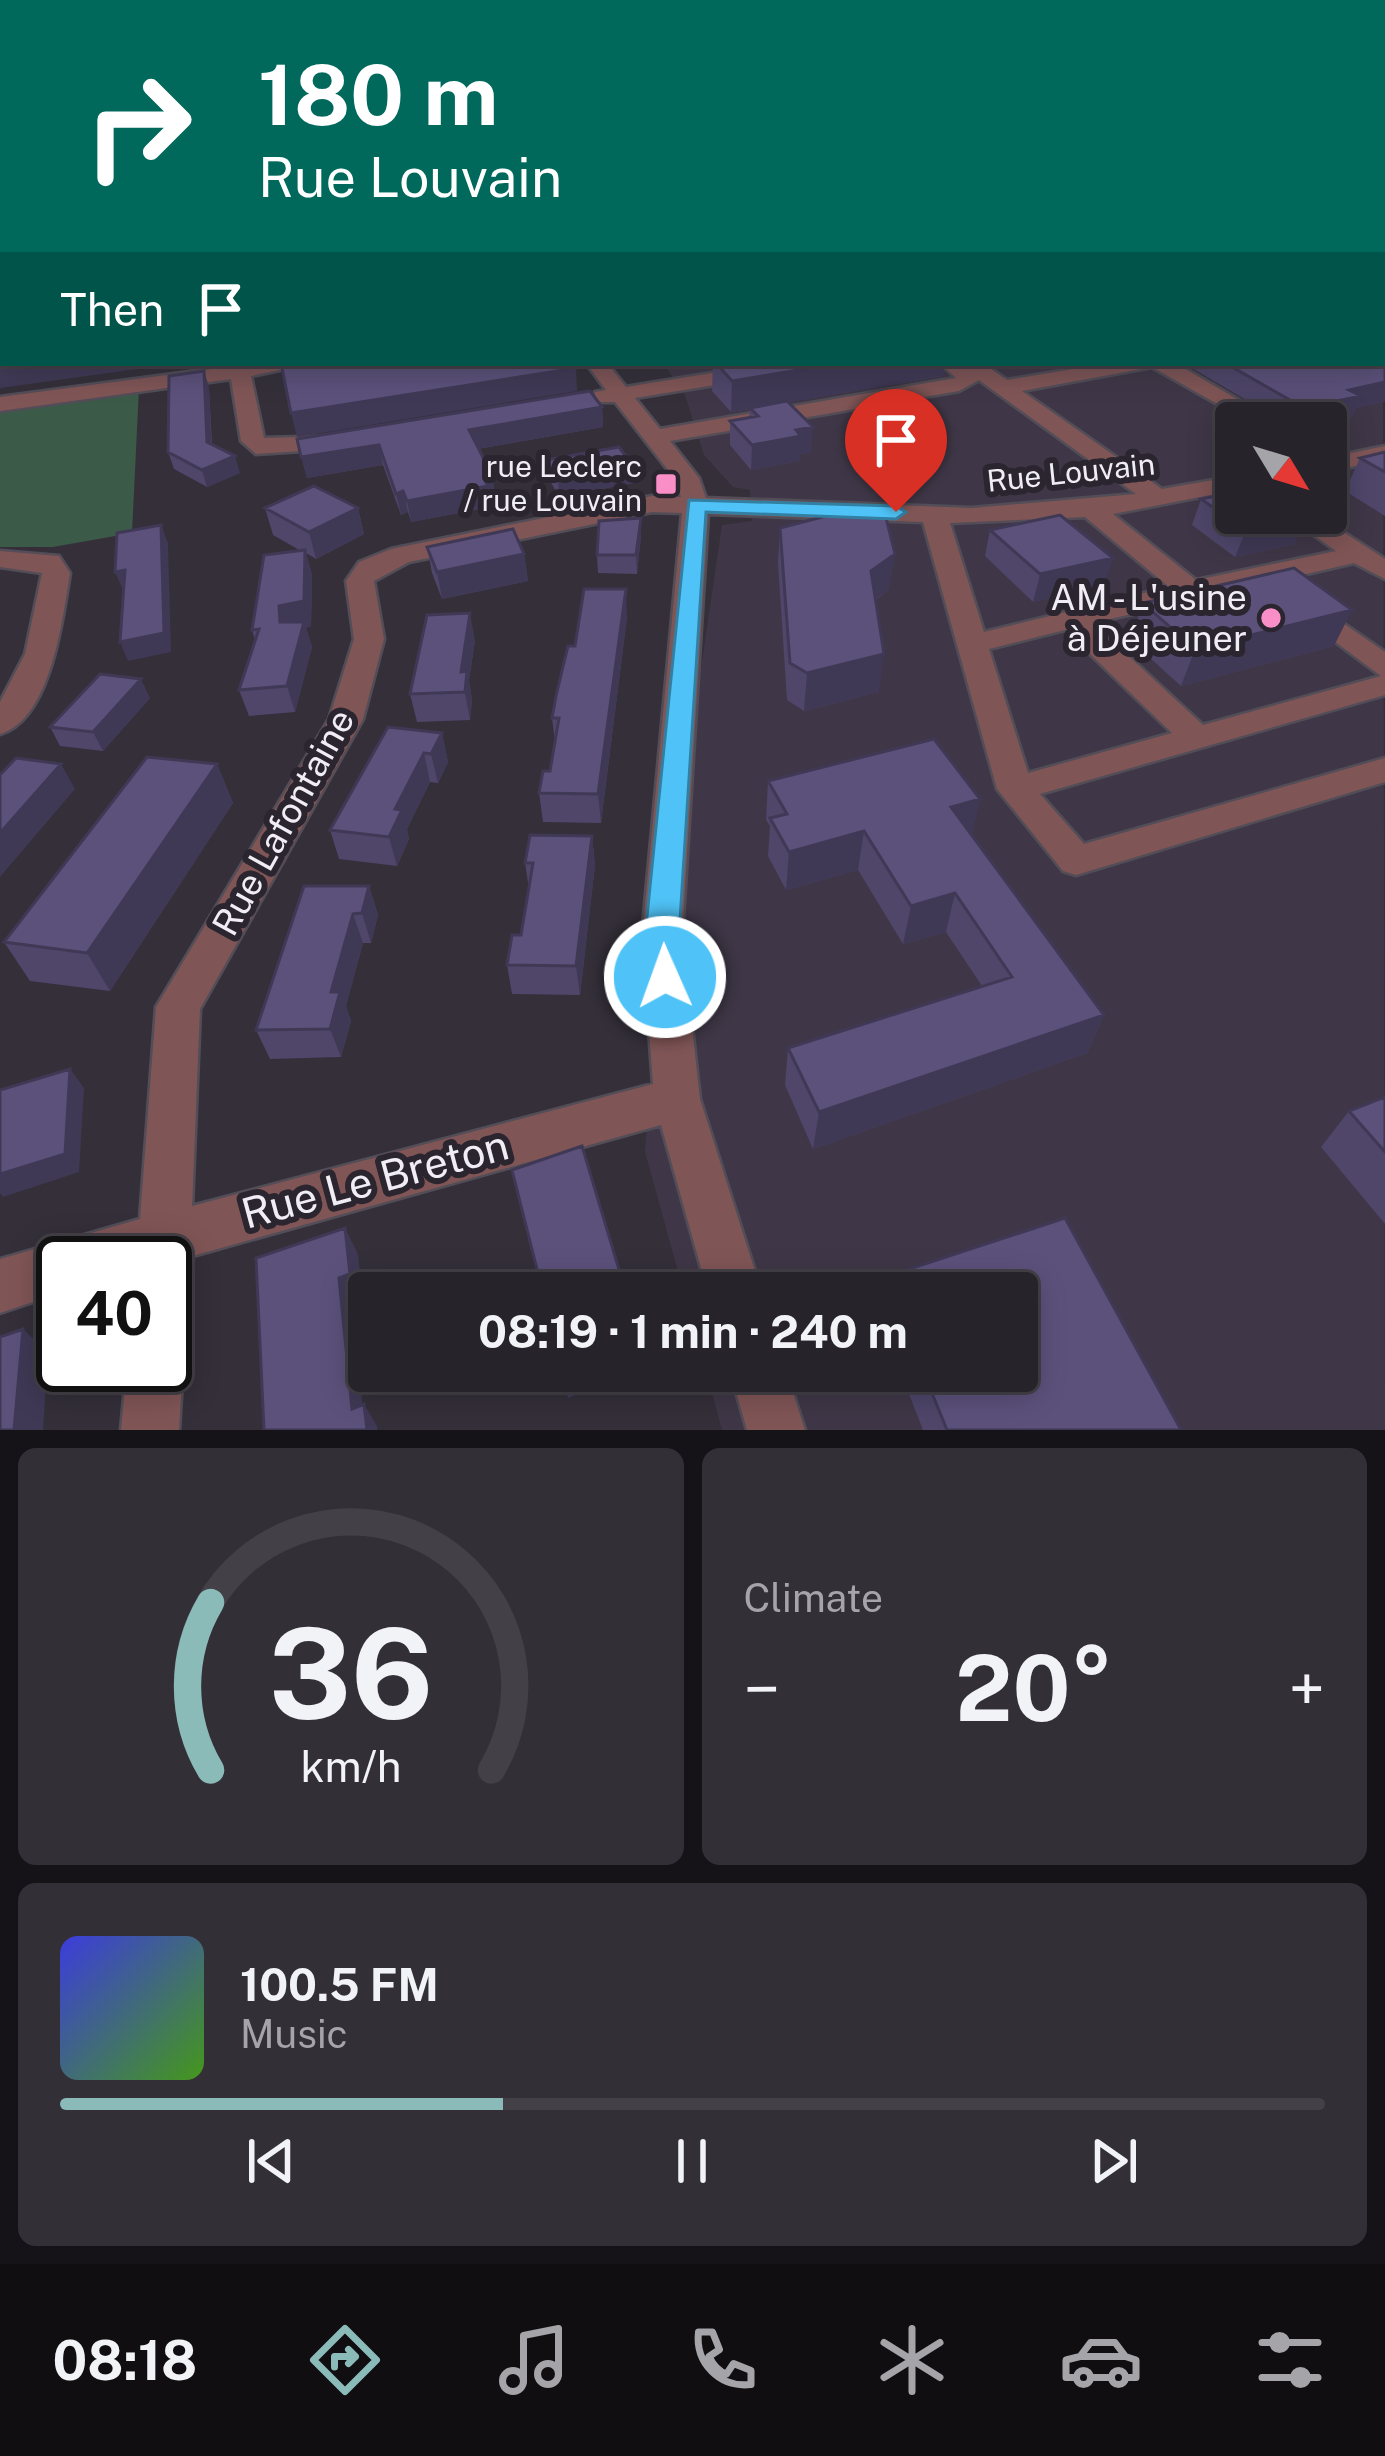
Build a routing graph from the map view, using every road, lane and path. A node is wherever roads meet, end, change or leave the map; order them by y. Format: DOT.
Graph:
graph roads {
  1 [pos="282,366"];
  2 [pos="600,366"];
  3 [pos="626,366"];
  4 [pos="794,366"];
  5 [pos="954,366"];
  6 [pos="1027,366"];
  7 [pos="1102,366"];
  8 [pos="1165,366"];
  9 [pos="240,372"];
  10 [pos="986,374"];
  11 [pos="631,391"];
  12 [pos="1230,402"];
  13 [pos="568,403"];
  14 [pos="0,404"];
  15 [pos="657,436"];
  16 [pos="370,438"];
  17 [pos="1385,453"];
  18 [pos="1347,459"];
  19 [pos="1215,487"];
  20 [pos="1159,499"];
  21 [pos="696,505"];
  22 [pos="1091,509"];
  23 [pos="934,514"];
  24 [pos="1328,534"];
  25 [pos="1359,554"];
  26 [pos="0,559"];
  27 [pos="1385,571"];
  28 [pos="1264,574"];
  29 [pos="1190,590"];
  30 [pos="1071,619"];
  31 [pos="971,644"];
  32 [pos="1385,667"];
  33 [pos="1385,685"];
  34 [pos="0,723"];
  35 [pos="1197,737"];
  36 [pos="1385,770"];
  37 [pos="1016,789"];
  38 [pos="676,1099"];
  39 [pos="165,1236"];
  40 [pos="192,1241"];
  41 [pos="729,1272"];
  42 [pos="36,1275"];
  43 [pos="0,1286"];
  44 [pos="153,1392"];
  45 [pos="764,1392"];
  46 [pos="150,1430"];
  47 [pos="776,1430"];
  1 -- 9 [label="street"];
  2 -- 11 [label="street"];
  3 -- 11 [label="street"];
  4 -- 11 [label="street"];
  5 -- 15 [label="street"];
  6 -- 10 [label="street"];
  7 -- 10 [label="street"];
  8 -- 12 [label="street"];
  9 -- 14 [label="street"];
  9 -- 16 [label="street"];
  10 -- 20 [label="street"];
  11 -- 13 [label="street"];
  11 -- 15 [label="street"];
  15 -- 21 [label="street"];
  17 -- 18 [label="street"];
  19 -- 20 [label="street, Rue Louvain"];
  20 -- 22 [label="street, Rue Louvain"];
  21 -- 23 [label="street, Rue Louvain"];
  21 -- 38 [label="street"];
  21 -- 39 [label="street, Rue Lafontaine"];
  22 -- 23 [label="street, Rue Louvain"];
  22 -- 29 [label="street"];
  23 -- 31 [label="street"];
  24 -- 25 [label="street"];
  25 -- 27 [label="street"];
  25 -- 28 [label="street"];
  26 -- 34 [label="street"];
  28 -- 29 [label="street"];
  28 -- 32 [label="street"];
  29 -- 30 [label="street"];
  30 -- 31 [label="street"];
  30 -- 35 [label="street"];
  31 -- 37 [label="street"];
  33 -- 35 [label="street"];
  35 -- 37 [label="street"];
  36 -- 37 [label="street"];
  38 -- 40 [label="street, Rue Le Breton"];
  38 -- 41 [label="street"];
  42 -- 43 [label="street"];
  44 -- 46 [label="street"];
  45 -- 47 [label="street"];
}
